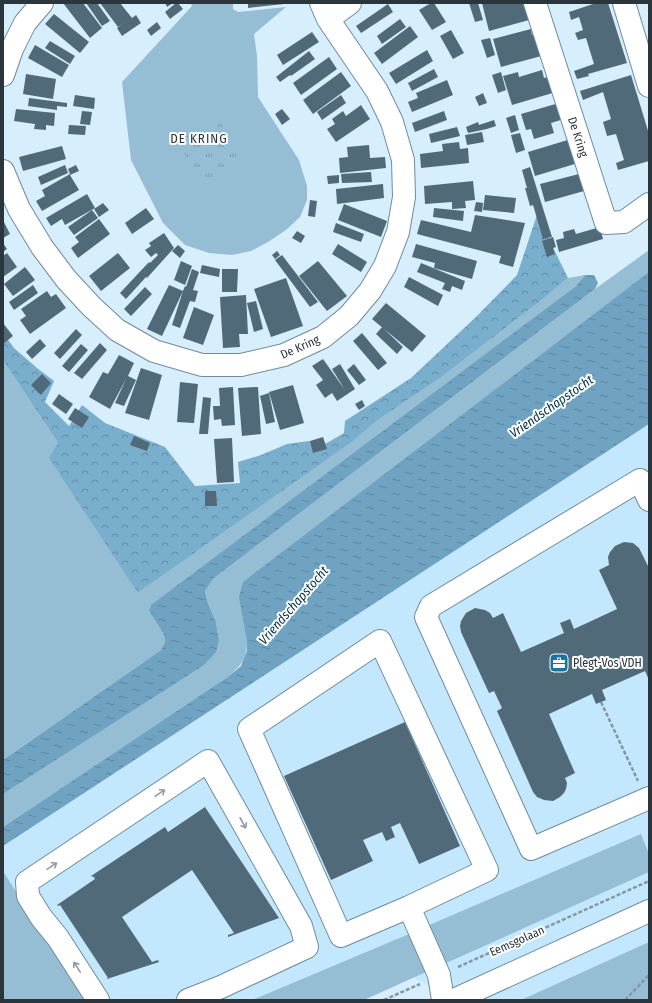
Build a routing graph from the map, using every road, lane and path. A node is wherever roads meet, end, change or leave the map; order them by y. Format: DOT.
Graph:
graph roads {
  1 [pos="42,3"];
  2 [pos="350,3"];
  3 [pos="535,3"];
  4 [pos="624,3"];
  5 [pos="324,11"];
  6 [pos="3,75"];
  7 [pos="649,86"];
  8 [pos="3,171"];
  9 [pos="649,204"];
  10 [pos="649,500"];
  11 [pos="601,702"];
  12 [pos="648,801"];
  13 [pos="649,881"];
  14 [pos="409,907"];
  15 [pos="649,911"];
  16 [pos="649,975"];
  17 [pos="439,976"];
  18 [pos="225,993"];
  19 [pos="98,1000"];
  20 [pos="188,1000"];
  21 [pos="384,1000"];
  22 [pos="443,1000"];
  23 [pos="454,1000"];
  24 [pos="625,1000"];
  1 -- 6 [label="street"];
  2 -- 5 [label="street, De Kring"];
  3 -- 9 [label="street, De Kring"];
  4 -- 7 [label="street"];
  5 -- 8 [label="street, De Kring"];
  10 -- 12 [label="street"];
  11 -- 12 [label="path"];
  13 -- 17 [label="path, Eemsgolaan"];
  14 -- 14 [label="street"];
  14 -- 17 [label="street"];
  15 -- 23 [label="street"];
  16 -- 24 [label="path"];
  17 -- 21 [label="path, Eemsgolaan"];
  17 -- 22 [label="street"];
  19 -- 18 [label="street, one-way"];
  18 -- 20 [label="street"];
}
